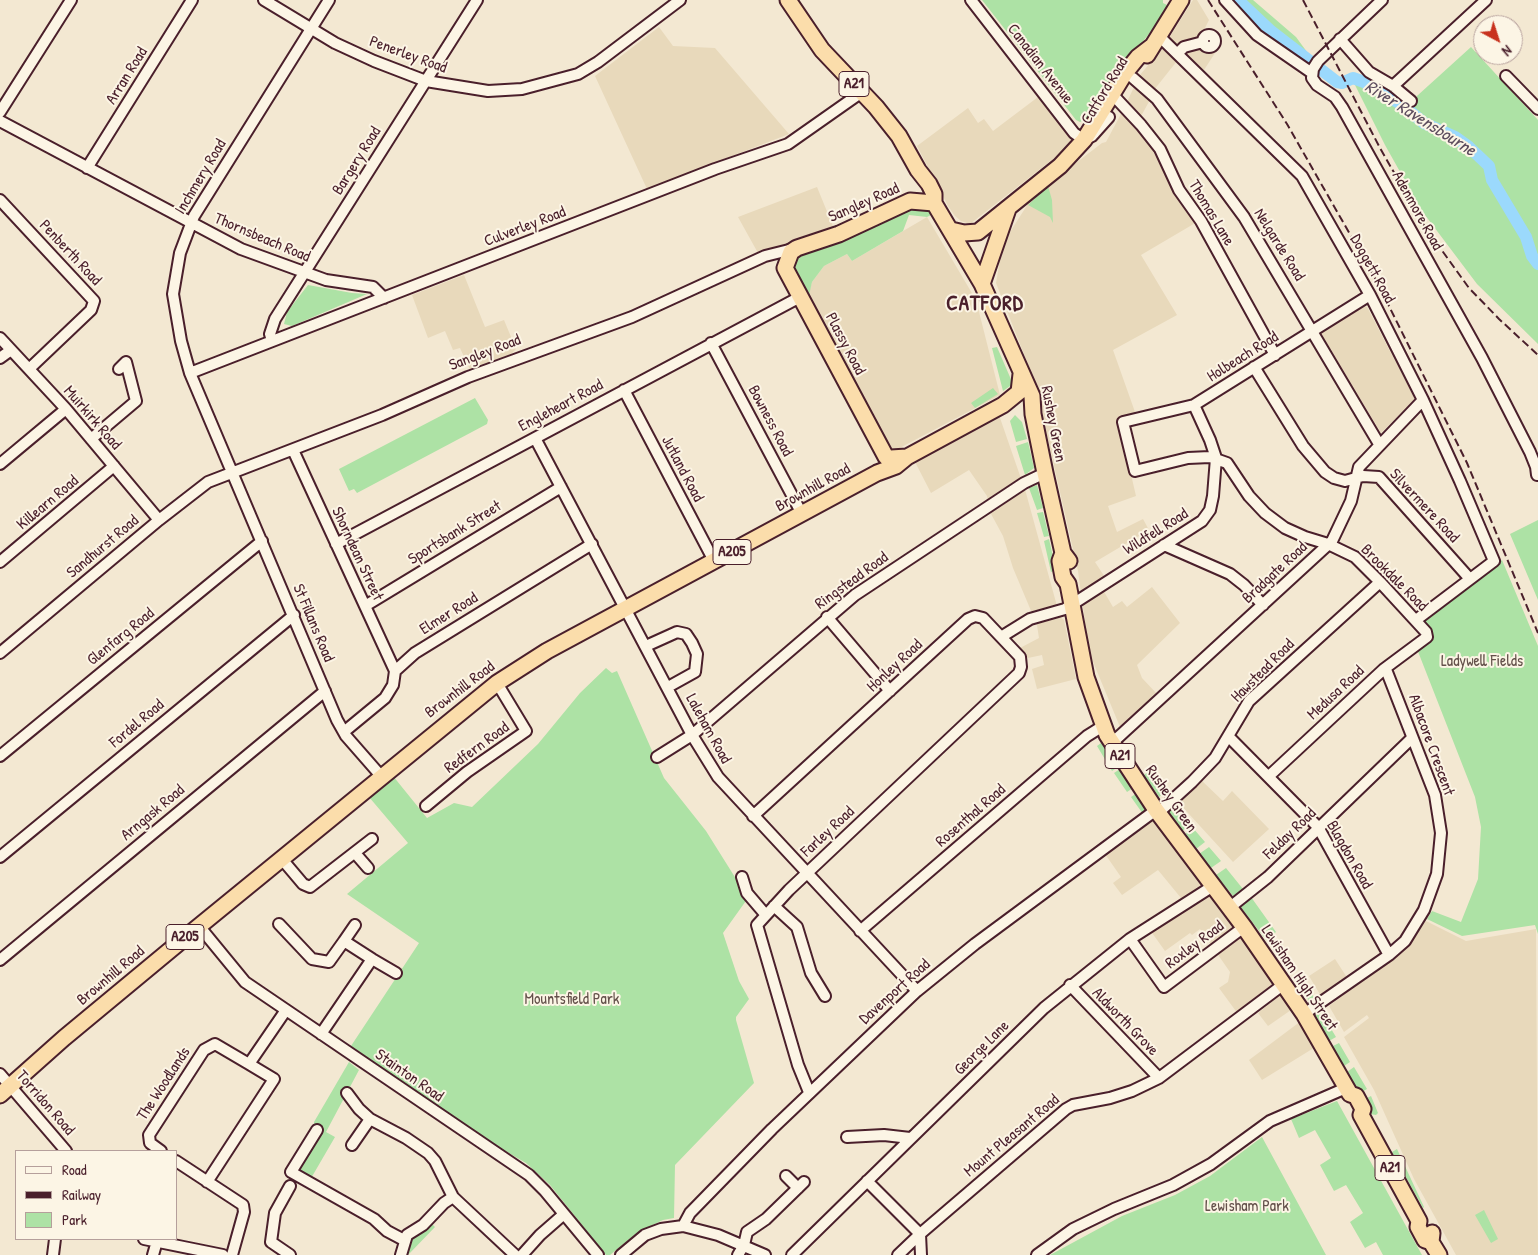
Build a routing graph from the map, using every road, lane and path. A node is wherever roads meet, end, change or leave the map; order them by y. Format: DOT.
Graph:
graph roads {
  1 [pos="71,0"];
  2 [pos="192,0"];
  3 [pos="264,0"];
  4 [pos="329,0"];
  5 [pos="477,0"];
  6 [pos="680,0"];
  7 [pos="788,0"];
  8 [pos="971,0"];
  9 [pos="1181,0"];
  10 [pos="1225,0"];
  11 [pos="1382,0"];
  12 [pos="1486,0"];
  13 [pos="310,29"];
  14 [pos="1340,39"];
  15 [pos="1155,41"];
  16 [pos="1202,42"];
  17 [pos="1178,53"];
  18 [pos="1314,68"];
  19 [pos="1506,76"];
  20 [pos="1133,78"];
  21 [pos="426,81"];
  22 [pos="1393,86"];
  23 [pos="862,92"];
  24 [pos="1115,98"];
  25 [pos="1411,101"];
  26 [pos="1538,109"];
  27 [pos="0,112"];
  28 [pos="1109,117"];
  29 [pos="0,121"];
  30 [pos="1084,140"];
  31 [pos="1060,166"];
  32 [pos="87,168"];
  33 [pos="918,170"];
  34 [pos="0,200"];
  35 [pos="910,201"];
  36 [pos="934,203"];
  37 [pos="1008,209"];
  38 [pos="191,224"];
  39 [pos="951,230"];
  40 [pos="797,248"];
  41 [pos="751,263"];
  42 [pos="785,268"];
  43 [pos="305,273"];
  44 [pos="982,284"];
  45 [pos="1370,295"];
  46 [pos="800,296"];
  47 [pos="384,298"];
  48 [pos="1313,330"];
  49 [pos="0,338"];
  50 [pos="272,341"];
  51 [pos="711,343"];
  52 [pos="11,350"];
  53 [pos="1275,355"];
  54 [pos="0,358"];
  55 [pos="1254,367"];
  56 [pos="29,369"];
  57 [pos="119,369"];
  58 [pos="190,373"];
  59 [pos="1021,374"];
  60 [pos="624,390"];
  61 [pos="1423,400"];
  62 [pos="1003,405"];
  63 [pos="1194,405"];
  64 [pos="66,409"];
  65 [pos="1033,414"];
  66 [pos="535,438"];
  67 [pos="91,439"];
  68 [pos="1379,444"];
  69 [pos="293,450"];
  70 [pos="886,457"];
  71 [pos="907,457"];
  72 [pos="1216,458"];
  73 [pos="0,464"];
  74 [pos="114,466"];
  75 [pos="231,472"];
  76 [pos="877,473"];
  77 [pos="1045,473"];
  78 [pos="1537,475"];
  79 [pos="1356,478"];
  80 [pos="561,487"];
  81 [pos="802,514"];
  82 [pos="159,520"];
  83 [pos="262,540"];
  84 [pos="336,544"];
  85 [pos="592,544"];
  86 [pos="1164,544"];
  87 [pos="1328,544"];
  88 [pos="714,561"];
  89 [pos="0,562"];
  90 [pos="1470,579"];
  91 [pos="1380,582"];
  92 [pos="1071,604"];
  93 [pos="1263,605"];
  94 [pos="365,606"];
  95 [pos="626,608"];
  96 [pos="294,615"];
  97 [pos="827,617"];
  98 [pos="1416,620"];
  99 [pos="1427,637"];
  100 [pos="1002,638"];
  101 [pos="646,646"];
  102 [pos="0,653"];
  103 [pos="1384,669"];
  104 [pos="395,671"];
  105 [pos="497,682"];
  106 [pos="668,687"];
  107 [pos="325,691"];
  108 [pos="890,691"];
  109 [pos="1103,726"];
  110 [pos="345,731"];
  111 [pos="692,735"];
  112 [pos="1229,737"];
  113 [pos="1412,738"];
  114 [pos="1112,743"];
  115 [pos="0,756"];
  116 [pos="657,757"];
  117 [pos="381,776"];
  118 [pos="1269,776"];
  119 [pos="426,806"];
  120 [pos="1157,812"];
  121 [pos="753,816"];
  122 [pos="1318,827"];
  123 [pos="372,839"];
  124 [pos="356,852"];
  125 [pos="0,857"];
  126 [pos="281,858"];
  127 [pos="368,868"];
  128 [pos="807,873"];
  129 [pos="742,877"];
  130 [pos="1213,886"];
  131 [pos="1234,904"];
  132 [pos="774,906"];
  133 [pos="766,914"];
  134 [pos="279,924"];
  135 [pos="355,925"];
  136 [pos="199,926"];
  137 [pos="860,931"];
  138 [pos="1239,931"];
  139 [pos="1130,939"];
  140 [pos="344,941"];
  141 [pos="1389,955"];
  142 [pos="372,959"];
  143 [pos="0,960"];
  144 [pos="396,973"];
  145 [pos="1284,984"];
  146 [pos="1070,985"];
  147 [pos="917,991"];
  148 [pos="825,996"];
  149 [pos="286,1010"];
  150 [pos="1304,1014"];
  151 [pos="322,1034"];
  152 [pos="249,1064"];
  153 [pos="0,1074"];
  154 [pos="1159,1078"];
  155 [pos="5,1091"];
  156 [pos="1348,1091"];
  157 [pos="809,1092"];
  158 [pos="347,1093"];
  159 [pos="370,1119"];
  160 [pos="317,1130"];
  161 [pos="847,1138"];
  162 [pos="910,1138"];
  163 [pos="352,1144"];
  164 [pos="65,1150"];
  165 [pos="160,1150"];
  166 [pos="178,1162"];
  167 [pos="786,1176"];
  168 [pos="867,1181"];
  169 [pos="207,1182"];
  170 [pos="290,1186"];
  171 [pos="452,1197"];
  172 [pos="564,1214"];
  173 [pos="683,1226"];
  174 [pos="920,1234"];
  175 [pos="55,1240"];
  176 [pos="150,1240"];
  177 [pos="404,1240"];
  178 [pos="157,1241"];
  179 [pos="744,1245"];
  180 [pos="1435,1248"];
  181 [pos="52,1255"];
  182 [pos="153,1255"];
  183 [pos="223,1255"];
  184 [pos="232,1255"];
  185 [pos="290,1255"];
  186 [pos="401,1255"];
  187 [pos="515,1255"];
  188 [pos="522,1255"];
  189 [pos="598,1255"];
  190 [pos="621,1255"];
  191 [pos="738,1255"];
  192 [pos="765,1255"];
  193 [pos="792,1255"];
  194 [pos="898,1255"];
  195 [pos="921,1255"];
  196 [pos="1037,1255"];
  1 -- 27 [label="street"];
  2 -- 32 [label="street, Arran Road"];
  3 -- 13 [label="street, Penerley Road"];
  4 -- 13 [label="street, Inchmery Road"];
  5 -- 21 [label="street, Bargery Road"];
  6 -- 21 [label="street, Penerley Road"];
  7 -- 23 [label="highway, A21"];
  8 -- 30 [label="street, Canadian Avenue"];
  9 -- 15 [label="highway, Catford Road"];
  10 -- 18 [label="street, Adenmore Road"];
  11 -- 14 [label="street"];
  12 -- 22 [label="street"];
  13 -- 21 [label="street, Penerley Road"];
  13 -- 38 [label="street, Inchmery Road"];
  14 -- 18 [label="street"];
  14 -- 22 [label="street"];
  15 -- 17 [label="street, Doggett Road"];
  15 -- 20 [label="highway, Catford Road"];
  15 -- 24 [label="highway, Catford Road"];
  16 -- 17 [label="street"];
  17 -- 45 [label="street, Doggett Road"];
  18 -- 78 [label="street, Adenmore Road"];
  19 -- 26 [label="street"];
  20 -- 24 [label="highway, Catford Road"];
  20 -- 48 [label="street, Nelgarde Road"];
  21 -- 43 [label="street, Bargery Road"];
  22 -- 25 [label="street"];
  23 -- 33 [label="highway, A21"];
  23 -- 47 [label="street, Culverley Road"];
  24 -- 28 [label="highway, Catford Road"];
  24 -- 30 [label="highway, Catford Road"];
  24 -- 53 [label="street, Thomas Lane"];
  28 -- 30 [label="street"];
  28 -- 31 [label="highway, Catford Road"];
  29 -- 32 [label="street, Thornsbeach Road"];
  30 -- 31 [label="highway, Catford Road"];
  31 -- 37 [label="highway, Catford Road"];
  32 -- 38 [label="street, Thornsbeach Road"];
  33 -- 35 [label="highway"];
  33 -- 36 [label="highway, A21"];
  34 -- 56 [label="street, Penberth Road"];
  35 -- 36 [label="highway, Sangley Road"];
  35 -- 40 [label="highway, Sangley Road"];
  36 -- 39 [label="highway, Rushey Green"];
  37 -- 39 [label="highway, Catford Road"];
  37 -- 44 [label="highway"];
  38 -- 43 [label="street, Thornsbeach Road"];
  38 -- 58 [label="street, Inchmery Road"];
  39 -- 44 [label="highway, Rushey Green"];
  40 -- 41 [label="street, Sangley Road"];
  40 -- 42 [label="highway"];
  41 -- 42 [label="street, Sangley Road"];
  41 -- 69 [label="street, Sangley Road"];
  42 -- 46 [label="highway, Plassy Road"];
  43 -- 47 [label="street, Thornsbeach Road"];
  43 -- 50 [label="street, Bargery Road"];
  44 -- 59 [label="highway, Rushey Green"];
  45 -- 48 [label="street, Holbeach Road"];
  45 -- 61 [label="street, Doggett Road"];
  46 -- 51 [label="street, Engleheart Road"];
  46 -- 70 [label="highway, Plassy Road"];
  47 -- 50 [label="street, Culverley Road"];
  48 -- 53 [label="street, Holbeach Road"];
  48 -- 68 [label="street, Nelgarde Road"];
  49 -- 52 [label="street, Muirkirk Road"];
  50 -- 58 [label="street, Culverley Road"];
  51 -- 60 [label="street, Engleheart Road"];
  51 -- 81 [label="street, Bowness Road"];
  52 -- 54 [label="street"];
  52 -- 56 [label="street, Muirkirk Road"];
  53 -- 55 [label="street, Holbeach Road"];
  55 -- 63 [label="street, Holbeach Road"];
  55 -- 79 [label="street, Silvermere Road"];
  56 -- 64 [label="street, Muirkirk Road"];
  57 -- 67 [label="street"];
  58 -- 75 [label="street, Inchmery Road"];
  59 -- 62 [label="highway, Brownhill Road / A205"];
  59 -- 65 [label="highway, Rushey Green / A21"];
  60 -- 66 [label="street, Engleheart Road"];
  60 -- 88 [label="street, Jutland Road"];
  61 -- 68 [label="street, Bradgate Road"];
  61 -- 90 [label="street, Doggett Road"];
  62 -- 65 [label="highway"];
  62 -- 71 [label="highway, Brownhill Road / A205"];
  63 -- 72 [label="street, Brookdale Road"];
  63 -- 72 [label="street, Holbeach Road"];
  64 -- 67 [label="street, Muirkirk Road"];
  64 -- 73 [label="street"];
  65 -- 77 [label="highway, Rushey Green / A21"];
  66 -- 80 [label="street, Laleham Road"];
  66 -- 84 [label="street, Engleheart Road"];
  67 -- 74 [label="street, Muirkirk Road"];
  68 -- 79 [label="street, Bradgate Road"];
  69 -- 75 [label="street, Sangley Road"];
  69 -- 84 [label="street, Shorndean Street"];
  70 -- 71 [label="highway, A205"];
  70 -- 76 [label="highway"];
  71 -- 76 [label="highway, Brownhill Road / A205"];
  72 -- 86 [label="street, Wildfell Road"];
  72 -- 87 [label="street, Brookdale Road"];
  74 -- 82 [label="street, Muirkirk Road"];
  74 -- 89 [label="street, Killearn Road"];
  75 -- 82 [label="street, Sandhurst Road"];
  75 -- 83 [label="street, St Fillans Road"];
  76 -- 81 [label="highway, Brownhill Road / A205"];
  77 -- 92 [label="highway, Rushey Green / A21"];
  77 -- 97 [label="street, Ringstead Road"];
  79 -- 87 [label="street, Bradgate Road"];
  79 -- 90 [label="street, Silvermere Road"];
  80 -- 85 [label="street, Laleham Road"];
  80 -- 94 [label="street, Sportsbank Street"];
  81 -- 88 [label="highway, Brownhill Road / A205"];
  82 -- 102 [label="street, Sandhurst Road"];
  83 -- 96 [label="street, St Fillans Road"];
  83 -- 115 [label="street, Glenfarg Road"];
  84 -- 94 [label="street, Shorndean Street"];
  85 -- 95 [label="street, Laleham Road"];
  85 -- 104 [label="street, Elmer Road"];
  86 -- 92 [label="street, Wildfell Road"];
  86 -- 93 [label="street"];
  87 -- 91 [label="street, Brookdale Road"];
  87 -- 93 [label="street, Bradgate Road"];
  88 -- 95 [label="highway, Brownhill Road / A205"];
  90 -- 98 [label="street"];
  91 -- 98 [label="street, Brookdale Road"];
  91 -- 112 [label="street, Hawstead Road"];
  92 -- 100 [label="street"];
  92 -- 109 [label="highway, Rushey Green / A21"];
  93 -- 114 [label="street, Bradgate Road"];
  94 -- 104 [label="street, Shorndean Street"];
  95 -- 101 [label="street, Laleham Road"];
  95 -- 105 [label="highway, Brownhill Road / A205"];
  96 -- 107 [label="street, St Fillans Road"];
  96 -- 125 [label="street, Fordel Road"];
  97 -- 108 [label="street"];
  97 -- 111 [label="street, Ringstead Road"];
  98 -- 99 [label="street, Brookdale Road"];
  99 -- 103 [label="street, Medusa Road"];
  100 -- 108 [label="street, Honley Road"];
  100 -- 128 [label="street, Farley Road"];
  101 -- 106 [label="street, Laleham Road"];
  101 -- 106 [label="street"];
  103 -- 113 [label="street, Albacore Crescent"];
  103 -- 118 [label="street, Medusa Road"];
  104 -- 110 [label="street, Elmer Road"];
  105 -- 117 [label="highway, Brownhill Road / A205"];
  105 -- 119 [label="street, Redfern Road"];
  106 -- 111 [label="street, Laleham Road"];
  107 -- 110 [label="street, St Fillans Road"];
  107 -- 143 [label="street, Arngask Road"];
  108 -- 121 [label="street, Honley Road"];
  109 -- 114 [label="highway, Rushey Green / A21"];
  109 -- 137 [label="street, Rosenthal Road"];
  110 -- 117 [label="street, St Fillans Road"];
  111 -- 116 [label="street, Ringstead Road"];
  111 -- 121 [label="street, Laleham Road"];
  112 -- 118 [label="street, Blagdon Road"];
  112 -- 120 [label="street, Hawstead Road"];
  113 -- 122 [label="street, Felday Road"];
  113 -- 141 [label="street, Albacore Crescent"];
  114 -- 120 [label="highway, Rushey Green / A21"];
  117 -- 126 [label="highway, Brownhill Road / A205"];
  118 -- 122 [label="street, Blagdon Road"];
  120 -- 130 [label="highway, Rushey Green / A21"];
  120 -- 147 [label="street, Davenport Road"];
  121 -- 128 [label="street, Laleham Road"];
  122 -- 131 [label="street, Felday Road"];
  122 -- 141 [label="street, Blagdon Road"];
  123 -- 124 [label="street"];
  124 -- 126 [label="street"];
  124 -- 127 [label="street"];
  126 -- 136 [label="highway, Brownhill Road / A205"];
  128 -- 132 [label="street, Farley Road"];
  128 -- 137 [label="street, Laleham Road"];
  129 -- 133 [label="street"];
  130 -- 131 [label="highway, Lewisham High Street / A21"];
  130 -- 139 [label="street, George Lane"];
  131 -- 138 [label="highway, Lewisham High Street / A21"];
  132 -- 133 [label="street, Farley Road"];
  132 -- 148 [label="street"];
  133 -- 157 [label="street, Farley Road"];
  134 -- 140 [label="street"];
  135 -- 140 [label="street"];
  136 -- 149 [label="street, Stainton Road"];
  136 -- 155 [label="highway, Brownhill Road / A205"];
  137 -- 147 [label="street, Laleham Road"];
  138 -- 139 [label="street, Roxley Road"];
  138 -- 145 [label="highway, Lewisham High Street / A21"];
  139 -- 146 [label="street, George Lane"];
  140 -- 142 [label="street"];
  141 -- 150 [label="street, Albacore Crescent"];
  142 -- 144 [label="street"];
  142 -- 151 [label="street"];
  145 -- 150 [label="highway, Lewisham High Street / A21"];
  145 -- 154 [label="street, Mount Pleasant Road"];
  146 -- 154 [label="street, Aldworth Grove"];
  146 -- 162 [label="street, George Lane"];
  147 -- 157 [label="street, Davenport Road"];
  149 -- 151 [label="street, Stainton Road"];
  149 -- 152 [label="street"];
  150 -- 156 [label="highway, Lewisham High Street / A21"];
  151 -- 172 [label="street, Stainton Road"];
  152 -- 165 [label="street, The Woodlands"];
  152 -- 169 [label="street, The Woodlands"];
  153 -- 155 [label="street, Torridon Road"];
  154 -- 174 [label="street, Mount Pleasant Road"];
  155 -- 164 [label="street, Torridon Road"];
  156 -- 180 [label="highway, Lewisham High Street / A21"];
  156 -- 196 [label="street"];
  157 -- 173 [label="street, Davenport Road"];
  158 -- 159 [label="street"];
  159 -- 163 [label="street"];
  159 -- 171 [label="street"];
  160 -- 177 [label="street"];
  161 -- 162 [label="street"];
  162 -- 168 [label="street, George Lane"];
  166 -- 169 [label="street"];
  167 -- 179 [label="street"];
  168 -- 174 [label="street"];
  168 -- 193 [label="street, George Lane"];
  169 -- 184 [label="street"];
  170 -- 185 [label="street"];
  171 -- 177 [label="street"];
  171 -- 187 [label="street"];
  172 -- 188 [label="street"];
  172 -- 189 [label="street, Stainton Road"];
  173 -- 179 [label="street"];
  173 -- 190 [label="street"];
  174 -- 194 [label="street, Mount Pleasant Road"];
  174 -- 195 [label="street"];
  175 -- 181 [label="street"];
  176 -- 178 [label="street"];
  177 -- 186 [label="street"];
  178 -- 182 [label="street"];
  178 -- 183 [label="street"];
  179 -- 191 [label="street"];
  179 -- 192 [label="street"];
}
